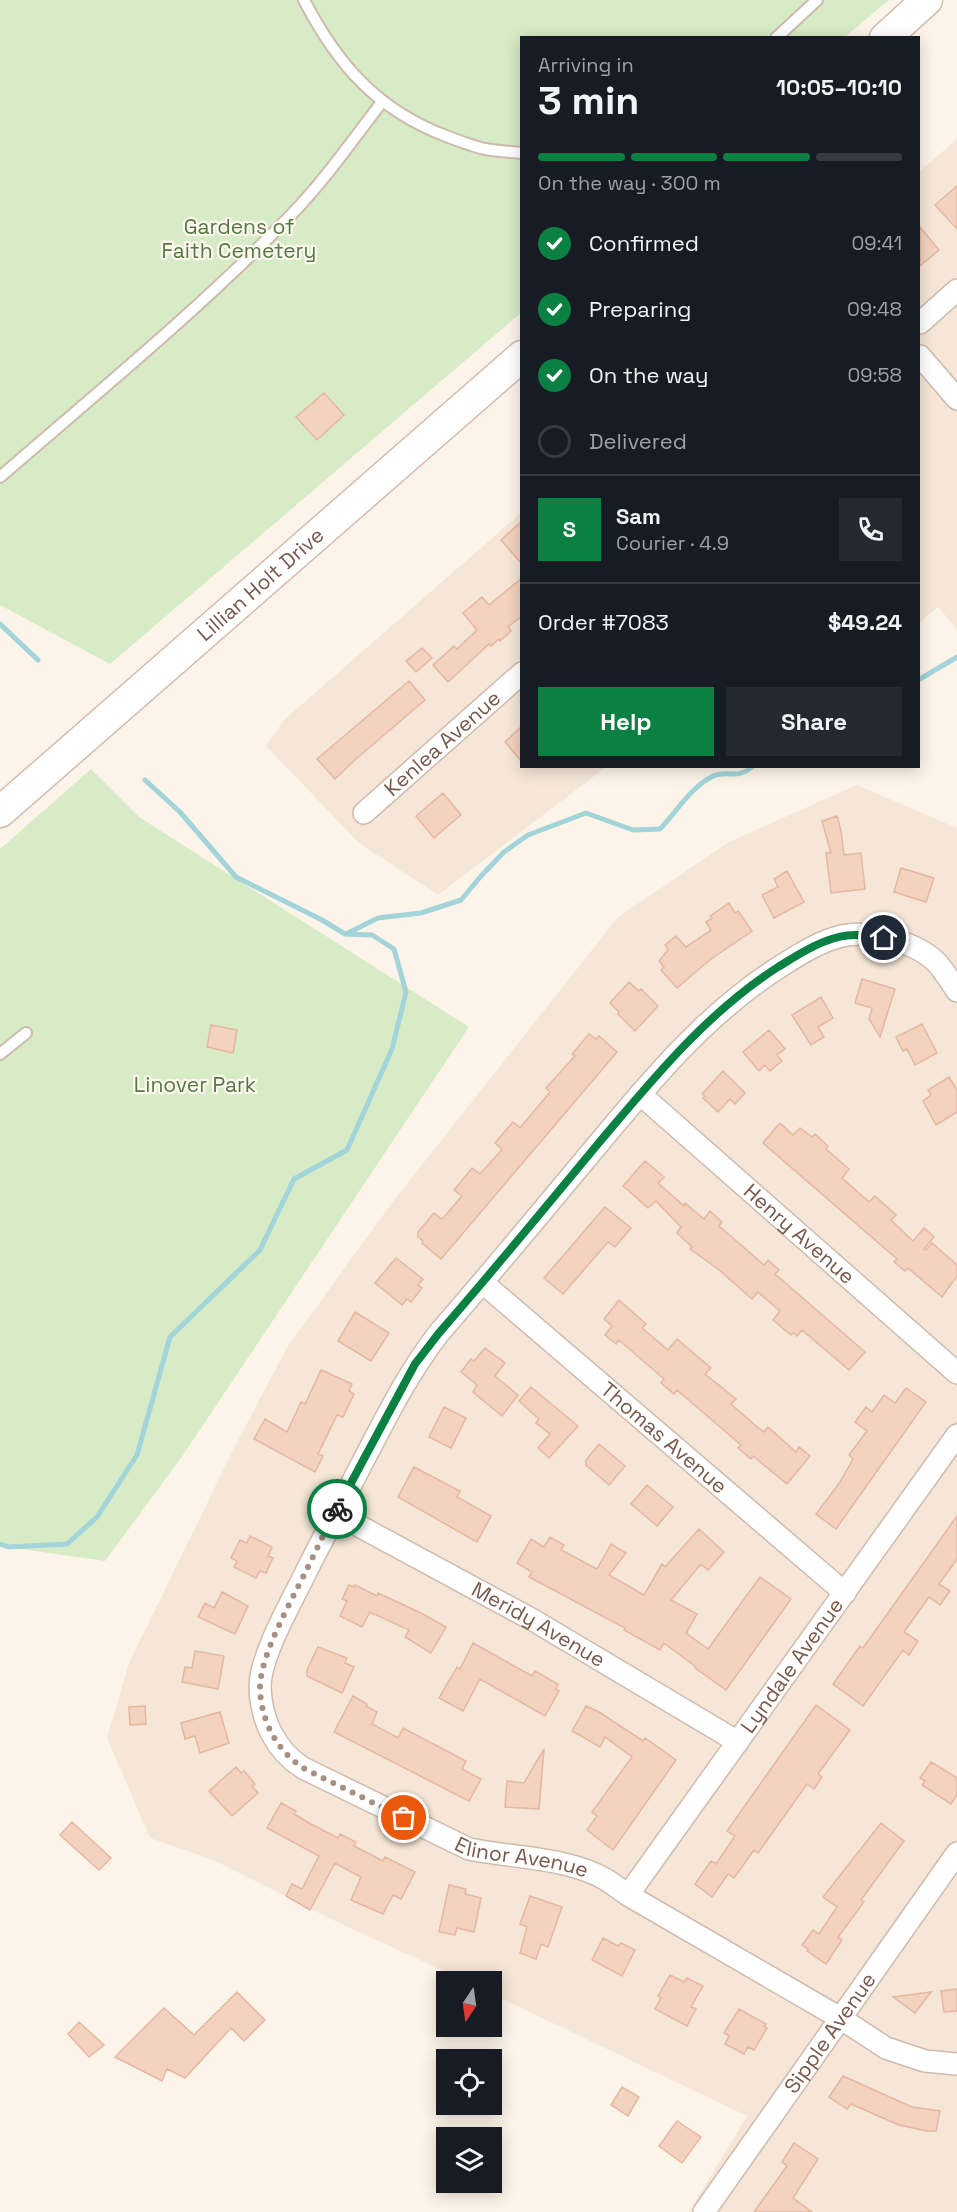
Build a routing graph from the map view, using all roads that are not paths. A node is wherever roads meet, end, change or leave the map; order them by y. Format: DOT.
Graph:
graph roads {
  1 [pos="304,0"];
  2 [pos="817,0"];
  3 [pos="927,0"];
  4 [pos="778,36"];
  5 [pos="887,36"];
  6 [pos="382,102"];
  7 [pos="520,153"];
  8 [pos="957,290"];
  9 [pos="920,323"];
  10 [pos="920,356"];
  11 [pos="520,358"];
  12 [pos="957,399"];
  13 [pos="0,477"];
  14 [pos="520,676"];
  15 [pos="0,812"];
  16 [pos="364,813"];
  17 [pos="957,991"];
  18 [pos="26,1033"];
  19 [pos="0,1054"];
  20 [pos="640,1094"];
  21 [pos="483,1282"];
  22 [pos="957,1373"];
  23 [pos="957,1435"];
  24 [pos="335,1513"];
  25 [pos="844,1593"];
  26 [pos="738,1742"];
  27 [pos="957,1853"];
  28 [pos="628,1895"];
  29 [pos="840,2018"];
  30 [pos="957,2064"];
  31 [pos="704,2212"];
  1 -- 6 [label="lane"];
  2 -- 4 [label="lane"];
  3 -- 5 [label="main road"];
  6 -- 7 [label="lane"];
  6 -- 13 [label="lane"];
  8 -- 9 [label="street"];
  10 -- 12 [label="street"];
  11 -- 15 [label="main road, Lillian Holt Drive"];
  14 -- 16 [label="street, Kenlea Avenue"];
  17 -- 20 [label="street, Elinor Avenue"];
  18 -- 19 [label="lane"];
  20 -- 21 [label="street, Elinor Avenue"];
  20 -- 22 [label="street, Henry Avenue"];
  21 -- 24 [label="street, Elinor Avenue"];
  21 -- 25 [label="street, Thomas Avenue"];
  23 -- 25 [label="street, Lyndale Avenue"];
  24 -- 26 [label="street, Meridy Avenue"];
  24 -- 28 [label="street, Elinor Avenue"];
  25 -- 26 [label="street, Lyndale Avenue"];
  26 -- 28 [label="street, Lyndale Avenue"];
  27 -- 29 [label="street, Sipple Avenue"];
  28 -- 29 [label="street, Elinor Avenue"];
  29 -- 30 [label="street, Elinor Avenue"];
  29 -- 31 [label="street, Sipple Avenue"];
}
